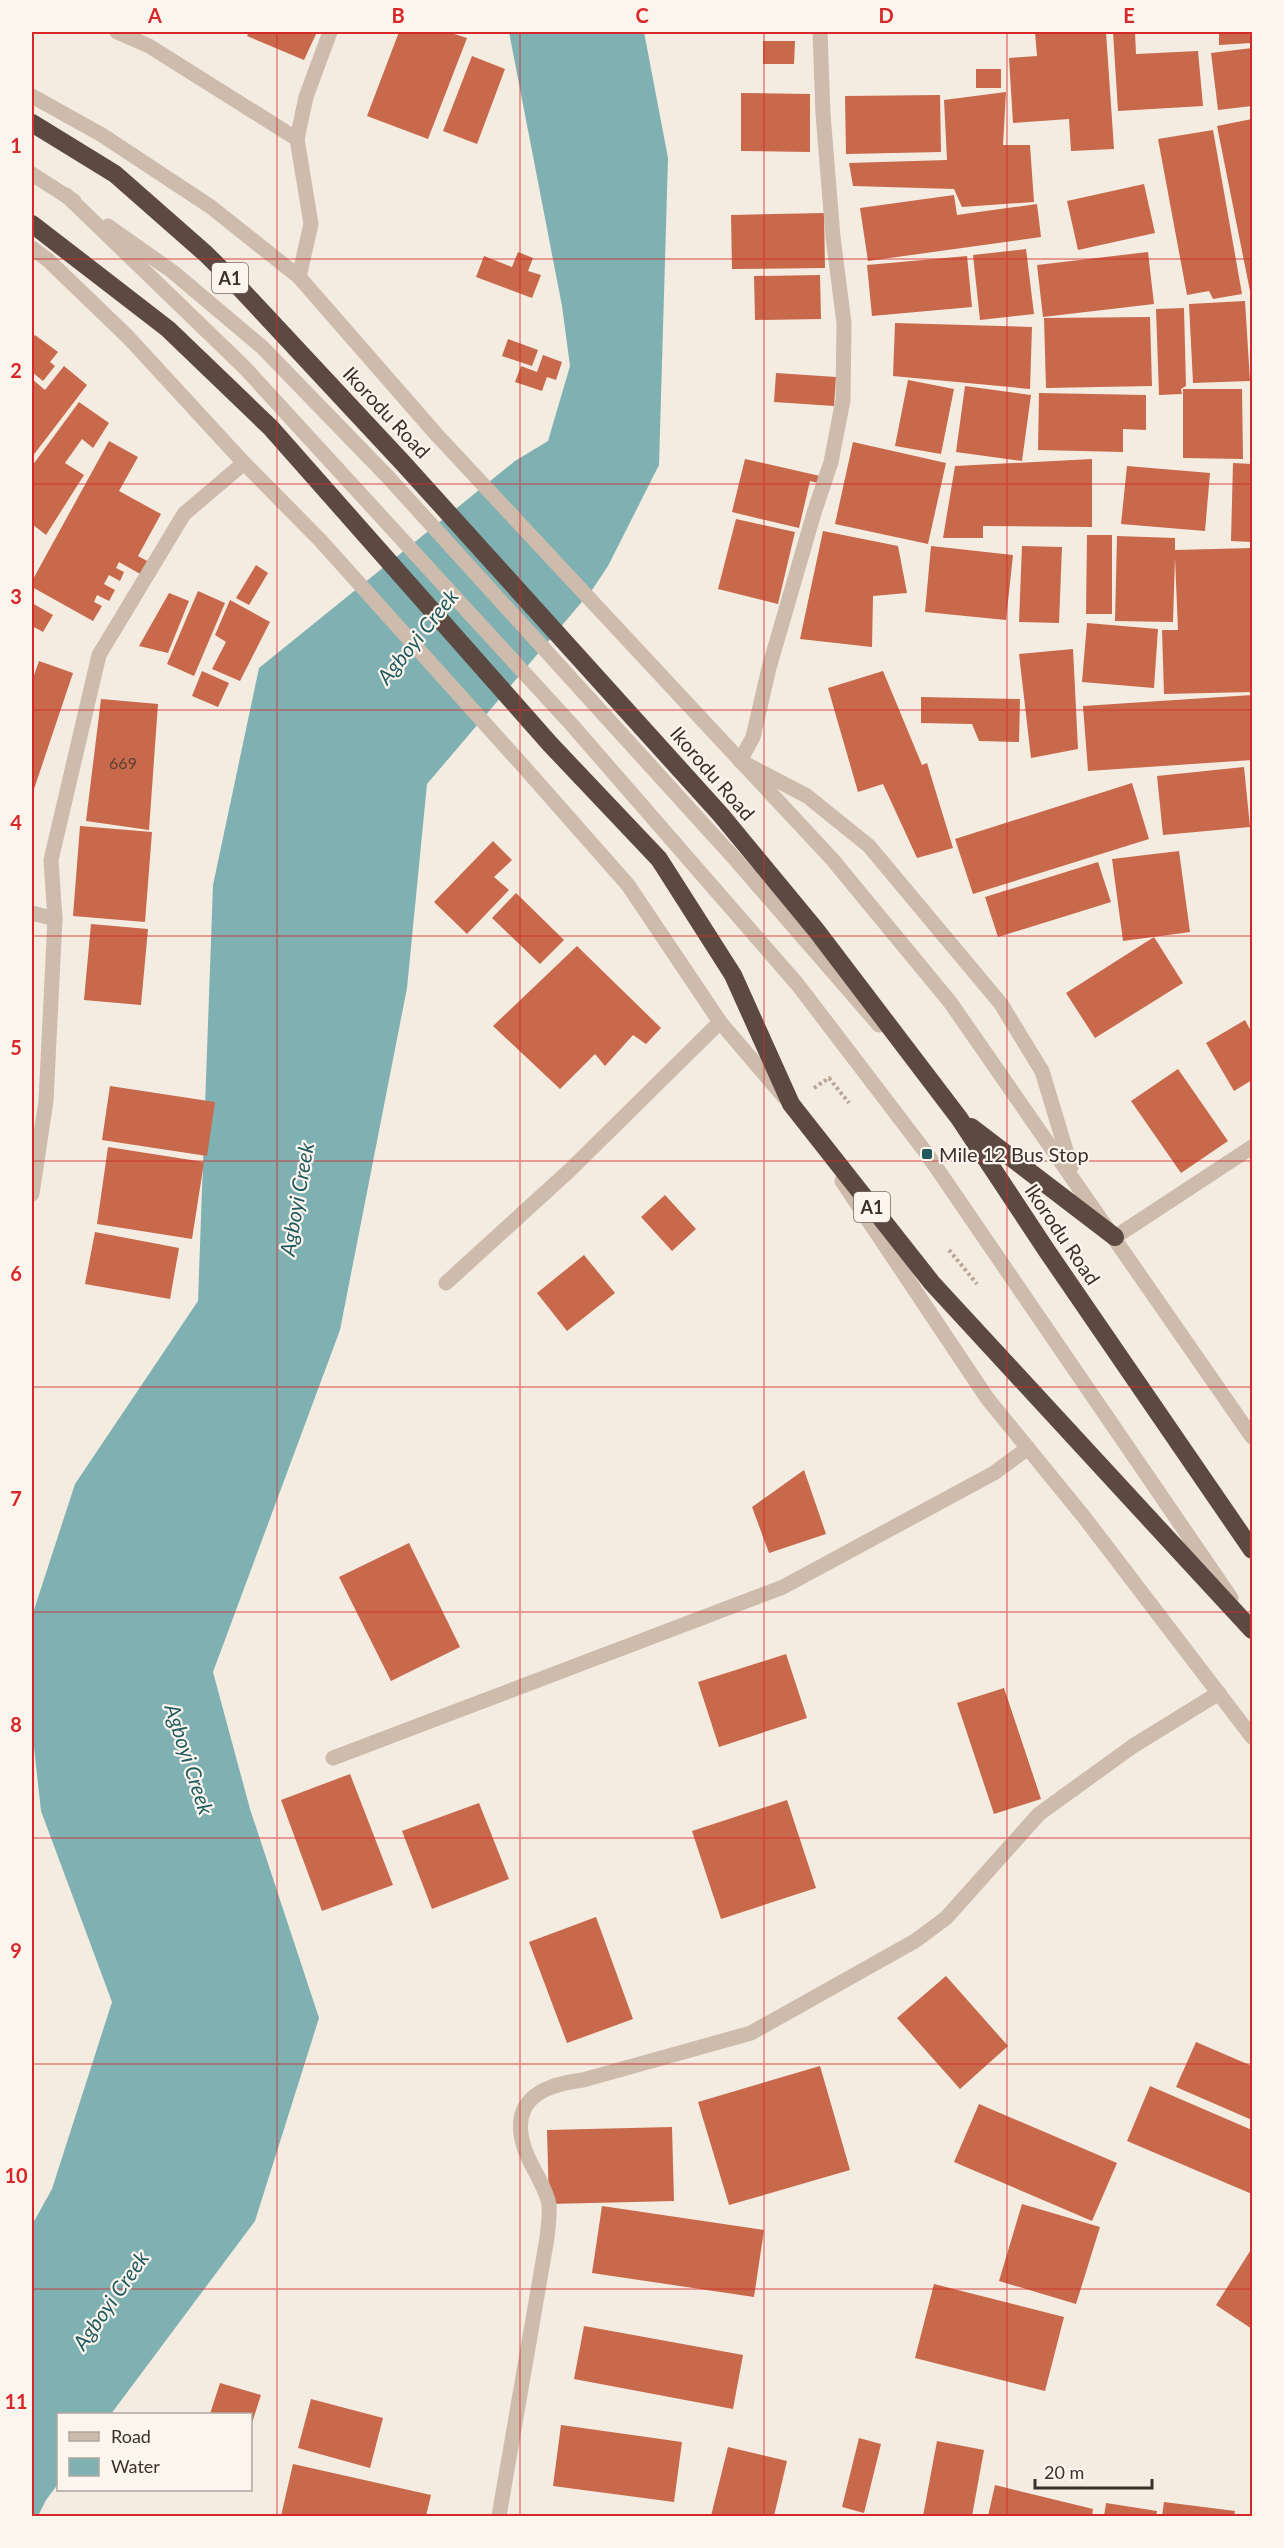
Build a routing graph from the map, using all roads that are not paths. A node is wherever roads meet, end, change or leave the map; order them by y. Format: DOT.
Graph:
graph roads {
  1 [pos="117,32"];
  2 [pos="330,32"];
  3 [pos="820,32"];
  4 [pos="32,96"];
  5 [pos="32,123"];
  6 [pos="297,140"];
  7 [pos="32,174"];
  8 [pos="66,195"];
  9 [pos="32,224"];
  10 [pos="32,248"];
  11 [pos="299,277"];
  12 [pos="244,463"];
  13 [pos="740,761"];
  14 [pos="32,913"];
  15 [pos="55,919"];
  16 [pos="720,1022"];
  17 [pos="791,1104"];
  18 [pos="959,1118"];
  19 [pos="1252,1147"];
  20 [pos="1076,1181"];
  21 [pos="32,1194"];
  22 [pos="1115,1237"];
  23 [pos="446,1283"];
  24 [pos="1252,1437"];
  25 [pos="1028,1448"];
  26 [pos="1252,1550"];
  27 [pos="1252,1629"];
  28 [pos="1219,1693"];
  29 [pos="1252,1737"];
  30 [pos="333,1758"];
  31 [pos="499,2517"];
  1 -- 6 [label="street"];
  2 -- 6 [label="street"];
  3 -- 13 [label="street"];
  4 -- 11 [label="street, Ikorodu Road"];
  5 -- 18 [label="highway, Ikorodu Road / A1"];
  6 -- 11 [label="street"];
  7 -- 8 [label="street"];
  8 -- 18 [label="street"];
  8 -- 27 [label="street"];
  9 -- 17 [label="highway, A1"];
  10 -- 12 [label="street"];
  11 -- 13 [label="street, Ikorodu Road"];
  12 -- 15 [label="street"];
  12 -- 16 [label="street"];
  13 -- 20 [label="street, Ikorodu Road"];
  13 -- 20 [label="street"];
  14 -- 15 [label="street"];
  15 -- 21 [label="street"];
  16 -- 17 [label="street"];
  16 -- 23 [label="street"];
  17 -- 25 [label="street"];
  17 -- 27 [label="highway, A1"];
  18 -- 22 [label="highway"];
  18 -- 26 [label="highway, Ikorodu Road / A1"];
  19 -- 22 [label="street"];
  20 -- 22 [label="street, Ikorodu Road"];
  22 -- 24 [label="street, Ikorodu Road"];
  25 -- 28 [label="street"];
  25 -- 30 [label="street"];
  28 -- 29 [label="street"];
  28 -- 31 [label="street"];
}
